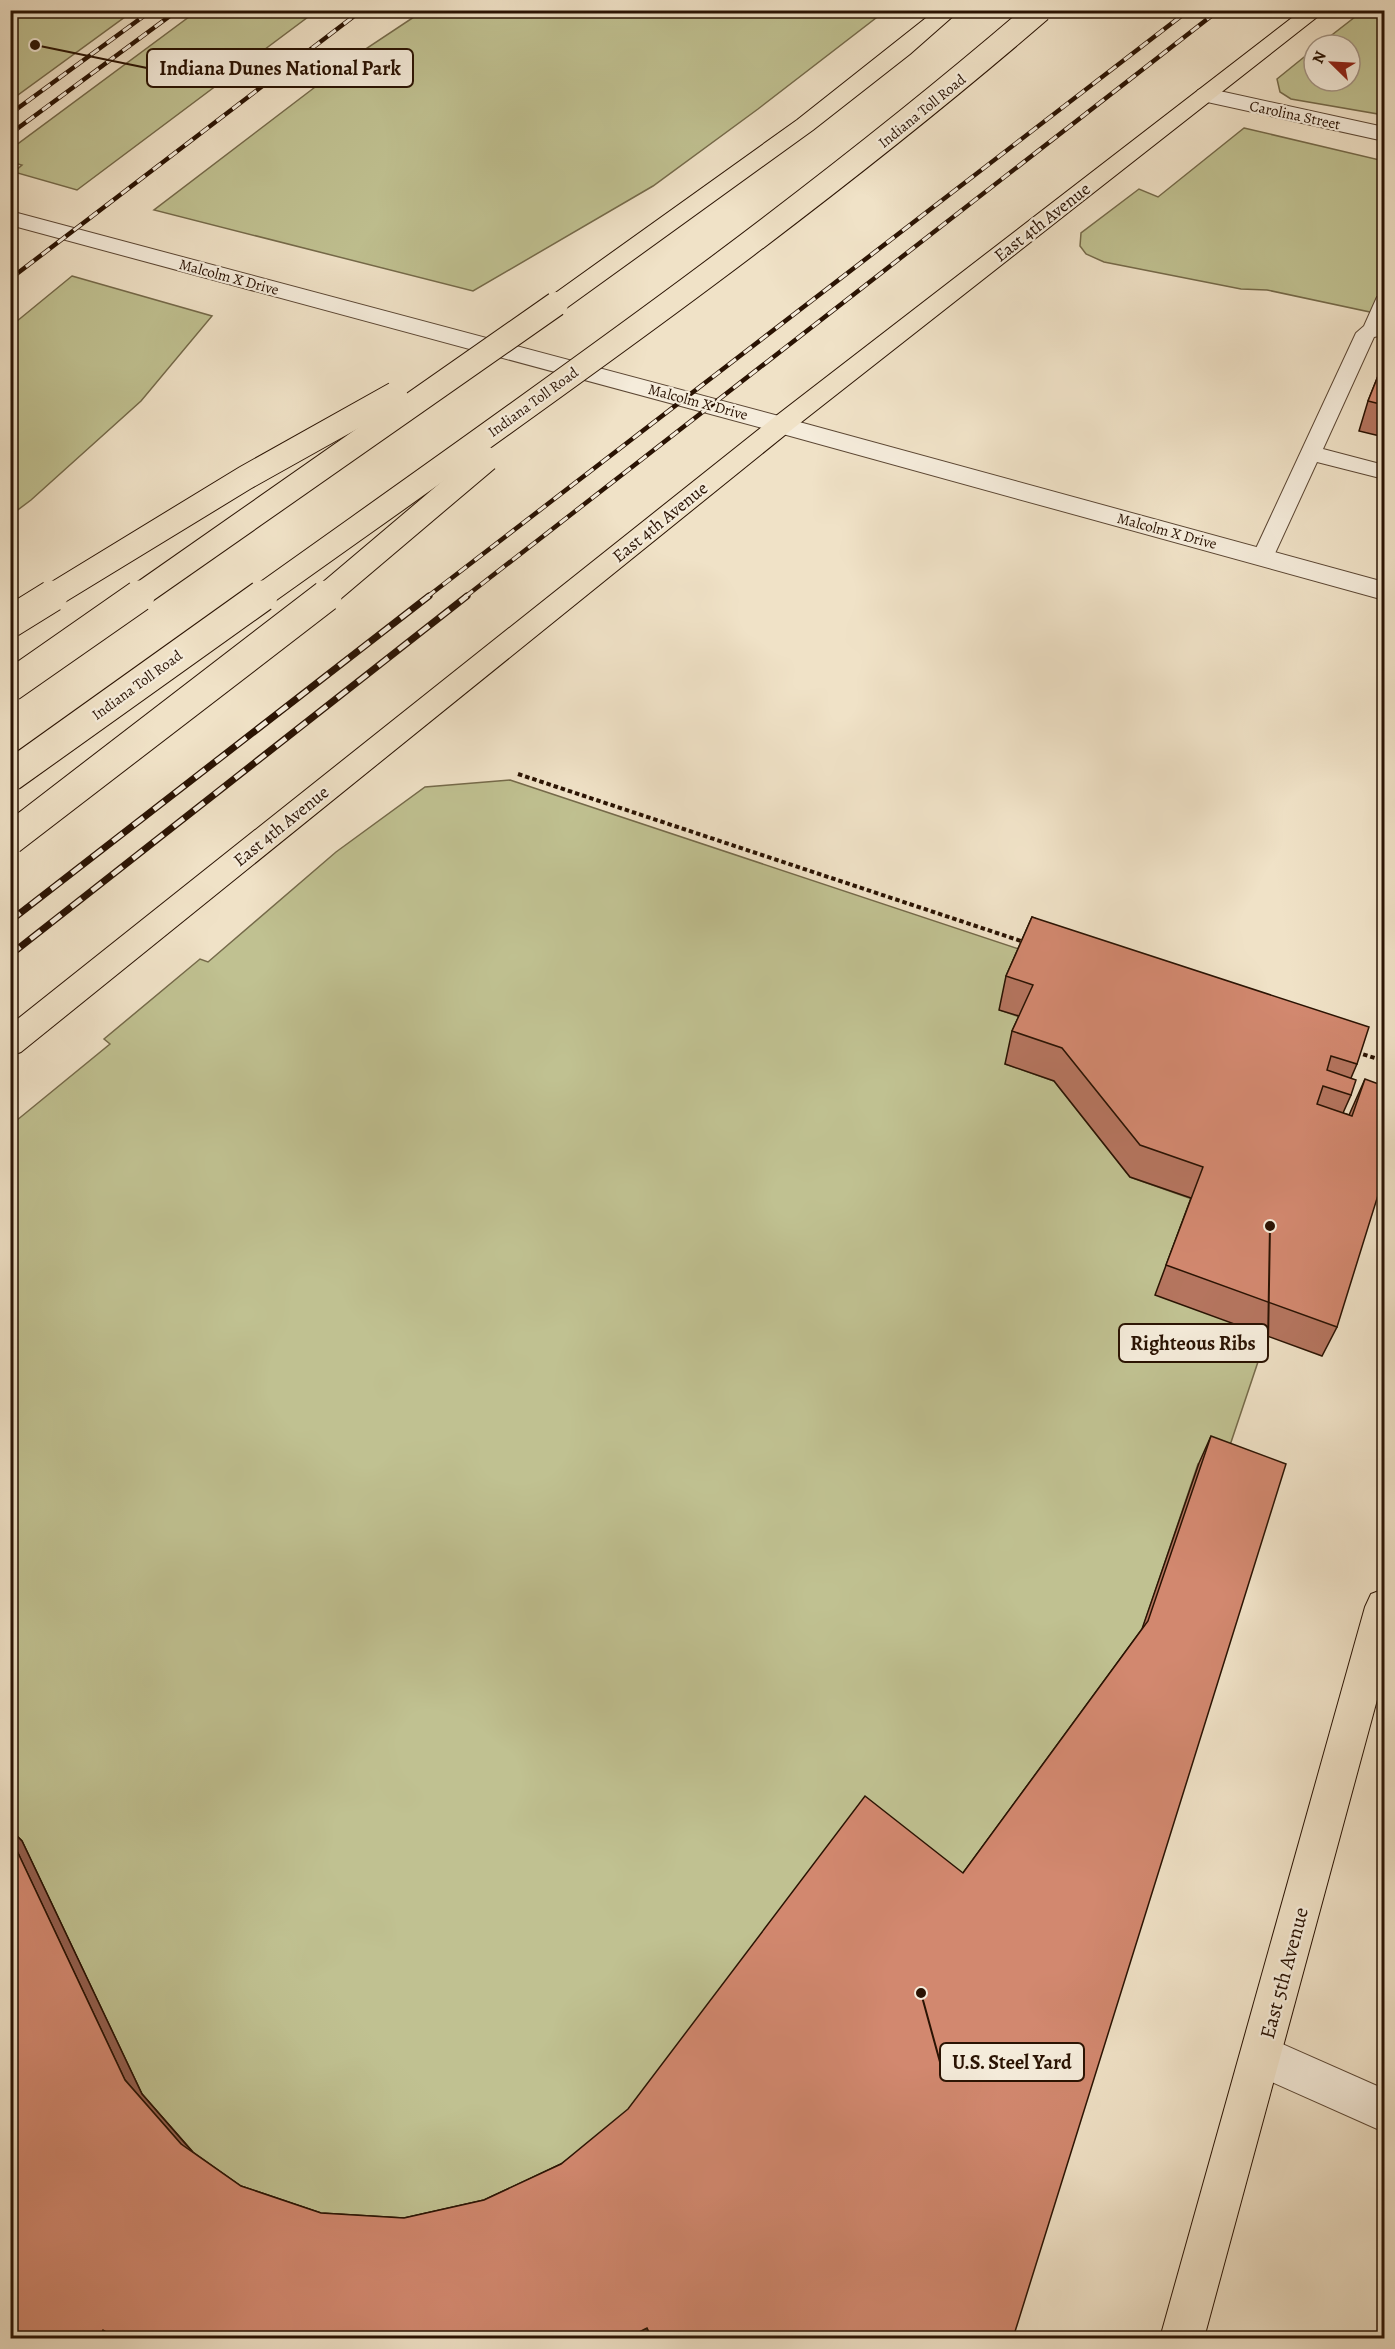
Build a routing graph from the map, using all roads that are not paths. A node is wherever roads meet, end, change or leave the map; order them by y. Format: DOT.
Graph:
graph roads {
  1 [pos="950,10"];
  2 [pos="1040,10"];
  3 [pos="1316,10"];
  4 [pos="1206,95"];
  5 [pos="1384,134"];
  6 [pos="10,218"];
  7 [pos="1384,301"];
  8 [pos="556,304"];
  9 [pos="642,324"];
  10 [pos="1379,329"];
  11 [pos="781,425"];
  12 [pos="1311,453"];
  13 [pos="1384,472"];
  14 [pos="1263,557"];
  15 [pos="1384,591"];
  16 [pos="10,622"];
  17 [pos="10,686"];
  18 [pos="10,776"];
  19 [pos="10,840"];
  20 [pos="10,1042"];
  21 [pos="1384,1607"];
  22 [pos="1262,2056"];
  23 [pos="1384,2111"];
  24 [pos="1182,2338"];
  1 -- 8 [label="main road"];
  2 -- 9 [label="main road, Indiana Toll Road, bridge"];
  3 -- 4 [label="main road, East 4th Avenue"];
  4 -- 5 [label="street, Carolina Street"];
  4 -- 11 [label="main road, East 4th Avenue"];
  6 -- 11 [label="street, Malcolm X Drive"];
  7 -- 10 [label="lane"];
  8 -- 16 [label="main road, bridge"];
  8 -- 17 [label="main road, bridge"];
  9 -- 18 [label="main road, Indiana Toll Road, bridge"];
  9 -- 19 [label="main road, bridge"];
  10 -- 12 [label="lane"];
  11 -- 14 [label="street, Malcolm X Drive"];
  11 -- 20 [label="main road, East 4th Avenue"];
  12 -- 13 [label="lane"];
  12 -- 14 [label="lane"];
  14 -- 15 [label="street, Malcolm X Drive"];
  21 -- 22 [label="main road, East 5th Avenue"];
  22 -- 23 [label="street"];
  22 -- 24 [label="main road, East 5th Avenue"];
}
